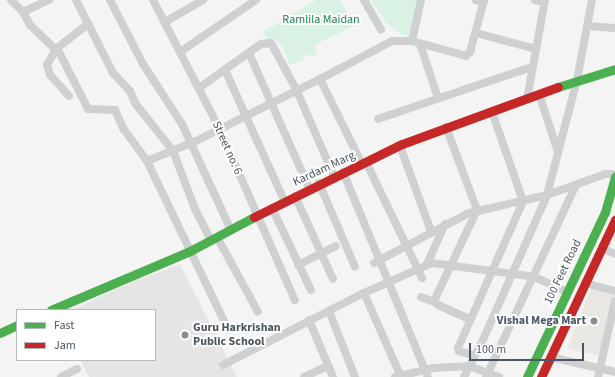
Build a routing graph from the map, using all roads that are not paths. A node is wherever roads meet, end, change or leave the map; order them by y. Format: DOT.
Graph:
graph roads {
  1 [pos="11,0"];
  2 [pos="49,0"];
  3 [pos="76,0"];
  4 [pos="110,0"];
  5 [pos="153,0"];
  6 [pos="203,0"];
  7 [pos="256,0"];
  8 [pos="364,0"];
  9 [pos="421,0"];
  10 [pos="535,0"];
  11 [pos="592,0"];
  12 [pos="481,1"];
  13 [pos="545,1"];
  14 [pos="23,12"];
  15 [pos="165,22"];
  16 [pos="88,24"];
  17 [pos="587,26"];
  18 [pos="615,28"];
  19 [pos="382,30"];
  20 [pos="476,33"];
  21 [pos="416,42"];
  22 [pos="56,49"];
  23 [pos="536,49"];
  24 [pos="180,52"];
  25 [pos="249,53"];
  26 [pos="532,67"];
  27 [pos="615,69"];
  28 [pos="224,70"];
  29 [pos="320,79"];
  30 [pos="577,80"];
  31 [pos="198,88"];
  32 [pos="296,89"];
  33 [pos="539,94"];
  34 [pos="69,96"];
  35 [pos="438,98"];
  36 [pos="527,99"];
  37 [pos="271,102"];
  38 [pos="492,112"];
  39 [pos="246,114"];
  40 [pos="378,119"];
  41 [pos="446,127"];
  42 [pos="219,128"];
  43 [pos="190,144"];
  44 [pos="400,146"];
  45 [pos="173,151"];
  46 [pos="558,152"];
  47 [pos="147,161"];
  48 [pos="364,163"];
  49 [pos="338,174"];
  50 [pos="614,175"];
  51 [pos="318,183"];
  52 [pos="576,185"];
  53 [pos="309,188"];
  54 [pos="547,195"];
  55 [pos="295,196"];
  56 [pos="523,201"];
  57 [pos="285,202"];
  58 [pos="272,208"];
  59 [pos="477,210"];
  60 [pos="257,216"];
  61 [pos="615,220"];
  62 [pos="445,224"];
  63 [pos="231,230"];
  64 [pos="431,231"];
  65 [pos="214,238"];
  66 [pos="336,246"];
  67 [pos="405,246"];
  68 [pos="602,248"];
  69 [pos="190,252"];
  70 [pos="321,254"];
  71 [pos="615,254"];
  72 [pos="377,261"];
  73 [pos="427,264"];
  74 [pos="453,264"];
  75 [pos="298,265"];
  76 [pos="354,267"];
  77 [pos="417,268"];
  78 [pos="492,270"];
  79 [pos="513,275"];
  80 [pos="535,277"];
  81 [pos="422,278"];
  82 [pos="333,279"];
  83 [pos="388,282"];
  84 [pos="585,283"];
  85 [pos="311,290"];
  86 [pos="615,291"];
  87 [pos="567,292"];
  88 [pos="364,293"];
  89 [pos="420,297"];
  90 [pos="295,300"];
  91 [pos="615,301"];
  92 [pos="435,302"];
  93 [pos="52,309"];
  94 [pos="329,311"];
  95 [pos="258,312"];
  96 [pos="470,319"];
  97 [pos="309,320"];
  98 [pos="16,326"];
  99 [pos="228,329"];
  100 [pos="0,333"];
  101 [pos="475,356"];
  102 [pos="556,358"];
  103 [pos="223,365"];
  104 [pos="328,366"];
  105 [pos="469,366"];
  106 [pos="77,369"];
  107 [pos="615,372"];
  108 [pos="599,373"];
  109 [pos="427,374"];
  110 [pos="488,375"];
  111 [pos="67,376"];
  112 [pos="399,376"];
  113 [pos="304,377"];
  114 [pos="333,377"];
  115 [pos="355,377"];
  116 [pos="464,377"];
  117 [pos="499,377"];
  118 [pos="527,377"];
  119 [pos="541,377"];
  1 -- 14 [label="street"];
  2 -- 14 [label="street"];
  3 -- 16 [label="street"];
  4 -- 43 [label="street"];
  5 -- 15 [label="street, Street no. 6"];
  6 -- 15 [label="street"];
  7 -- 24 [label="street"];
  8 -- 19 [label="street"];
  9 -- 21 [label="street"];
  10 -- 13 [label="street"];
  11 -- 17 [label="street"];
  12 -- 20 [label="street"];
  13 -- 23 [label="street"];
  14 -- 22 [label="street"];
  15 -- 24 [label="street, Street no. 6"];
  16 -- 22 [label="street"];
  16 -- 45 [label="street"];
  17 -- 18 [label="street"];
  17 -- 30 [label="street"];
  20 -- 21 [label="street"];
  20 -- 23 [label="street"];
  21 -- 29 [label="street"];
  21 -- 35 [label="street"];
  22 -- 34 [label="street"];
  22 -- 47 [label="street"];
  23 -- 26 [label="street"];
  24 -- 31 [label="street, Street no. 6"];
  25 -- 28 [label="street"];
  25 -- 32 [label="street"];
  25 -- 37 [label="street"];
  26 -- 35 [label="street"];
  26 -- 36 [label="street"];
  27 -- 30 [label="street, Kardam Marg"];
  28 -- 31 [label="street"];
  28 -- 39 [label="street"];
  29 -- 32 [label="street"];
  29 -- 48 [label="street"];
  30 -- 33 [label="street, Kardam Marg"];
  30 -- 46 [label="street"];
  31 -- 42 [label="street, Street no. 6"];
  32 -- 37 [label="street"];
  32 -- 49 [label="street"];
  33 -- 36 [label="street, Kardam Marg"];
  33 -- 46 [label="street"];
  35 -- 40 [label="street"];
  36 -- 38 [label="street, Kardam Marg"];
  37 -- 39 [label="street"];
  37 -- 53 [label="street"];
  38 -- 41 [label="street, Kardam Marg"];
  38 -- 56 [label="street"];
  39 -- 42 [label="street"];
  39 -- 57 [label="street"];
  41 -- 44 [label="street, Kardam Marg"];
  41 -- 59 [label="street"];
  42 -- 43 [label="street"];
  42 -- 60 [label="street, Street no. 6"];
  43 -- 45 [label="street"];
  43 -- 63 [label="street"];
  44 -- 48 [label="street, Kardam Marg"];
  44 -- 64 [label="street"];
  45 -- 47 [label="street"];
  45 -- 65 [label="street"];
  46 -- 54 [label="street"];
  47 -- 69 [label="street"];
  48 -- 49 [label="street, Kardam Marg"];
  48 -- 67 [label="street"];
  49 -- 51 [label="street, Kardam Marg"];
  49 -- 72 [label="street"];
  50 -- 52 [label="street"];
  50 -- 87 [label="street, 100 Feet Road"];
  51 -- 53 [label="street, Kardam Marg"];
  51 -- 76 [label="street"];
  52 -- 54 [label="street"];
  52 -- 80 [label="street"];
  53 -- 55 [label="street, Kardam Marg"];
  54 -- 56 [label="street"];
  54 -- 79 [label="street"];
  55 -- 57 [label="street, Kardam Marg"];
  55 -- 70 [label="street"];
  56 -- 59 [label="street"];
  56 -- 78 [label="street"];
  57 -- 58 [label="street, Kardam Marg"];
  58 -- 60 [label="street, Kardam Marg"];
  58 -- 75 [label="street"];
  59 -- 62 [label="street"];
  59 -- 74 [label="street"];
  60 -- 63 [label="street, Kardam Marg"];
  60 -- 90 [label="street, Street no. 6"];
  61 -- 68 [label="street, 100 Feet Road"];
  62 -- 64 [label="street"];
  62 -- 73 [label="street"];
  63 -- 65 [label="street, Kardam Marg"];
  64 -- 67 [label="street"];
  65 -- 69 [label="street, Kardam Marg"];
  65 -- 95 [label="street"];
  66 -- 70 [label="street"];
  67 -- 72 [label="street"];
  67 -- 77 [label="street"];
  68 -- 71 [label="street"];
  68 -- 84 [label="street, 100 Feet Road"];
  69 -- 93 [label="street, Kardam Marg"];
  69 -- 99 [label="street"];
  70 -- 75 [label="street"];
  70 -- 82 [label="street"];
  72 -- 83 [label="street"];
  73 -- 74 [label="street"];
  73 -- 77 [label="street"];
  74 -- 78 [label="street"];
  74 -- 92 [label="street"];
  75 -- 85 [label="street"];
  77 -- 81 [label="street"];
  77 -- 83 [label="street"];
  78 -- 79 [label="street"];
  78 -- 96 [label="street"];
  79 -- 80 [label="street"];
  79 -- 101 [label="street"];
  80 -- 87 [label="street"];
  80 -- 110 [label="street"];
  83 -- 88 [label="street"];
  83 -- 109 [label="street"];
  84 -- 86 [label="street"];
  84 -- 119 [label="street, 100 Feet Road"];
  87 -- 118 [label="street, 100 Feet Road"];
  88 -- 94 [label="street"];
  88 -- 112 [label="street"];
  89 -- 92 [label="street"];
  91 -- 108 [label="street"];
  92 -- 96 [label="street"];
  94 -- 97 [label="street"];
  94 -- 115 [label="street"];
  96 -- 101 [label="street"];
  97 -- 103 [label="street"];
  97 -- 104 [label="street"];
  98 -- 100 [label="street"];
  101 -- 105 [label="street"];
  102 -- 108 [label="street"];
  104 -- 113 [label="street"];
  104 -- 114 [label="street"];
  105 -- 109 [label="street"];
  105 -- 110 [label="street"];
  105 -- 116 [label="street"];
  106 -- 111 [label="street"];
  107 -- 108 [label="street"];
  109 -- 112 [label="street"];
  110 -- 117 [label="street"];
}
